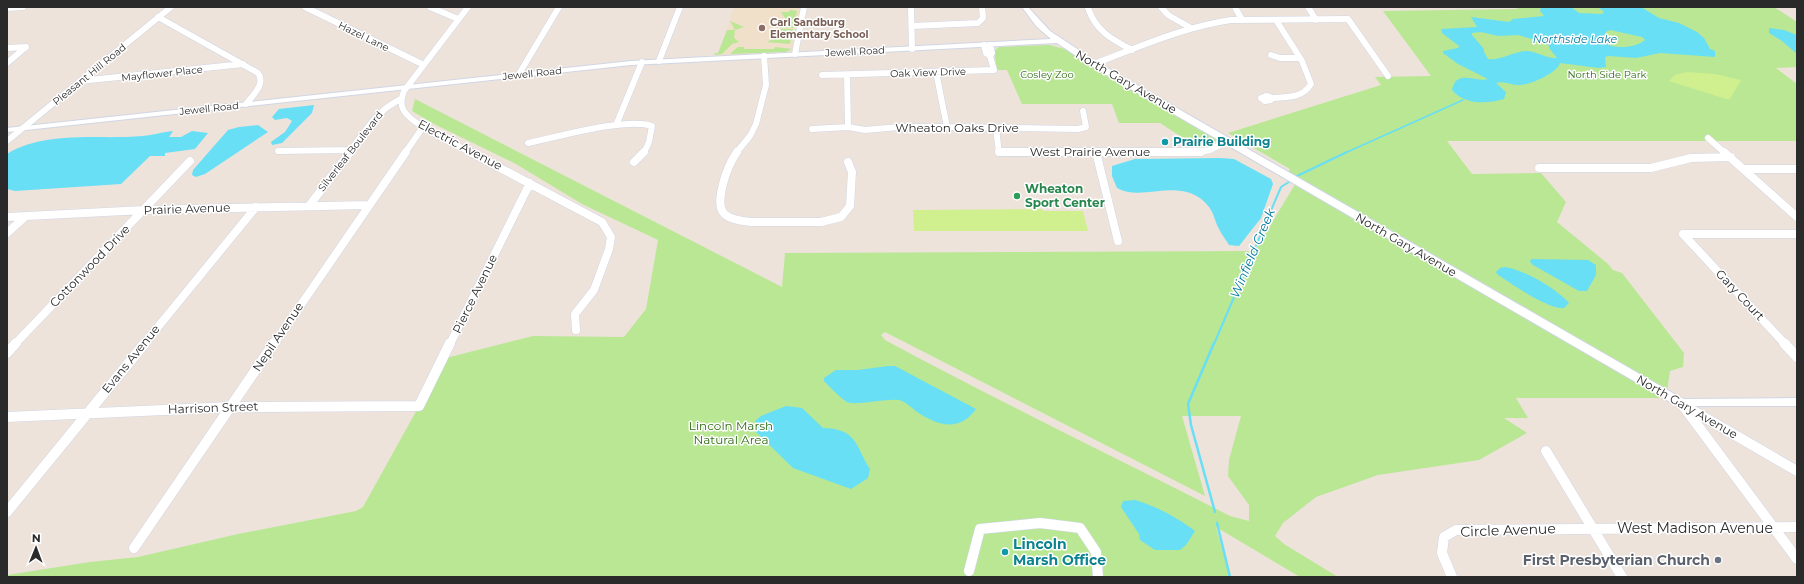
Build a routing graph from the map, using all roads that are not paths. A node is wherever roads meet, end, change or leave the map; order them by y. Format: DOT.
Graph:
graph roads {
  1 [pos="23,7"];
  2 [pos="171,7"];
  3 [pos="305,7"];
  4 [pos="430,7"];
  5 [pos="468,7"];
  6 [pos="559,7"];
  7 [pos="680,7"];
  8 [pos="804,7"];
  9 [pos="911,7"];
  10 [pos="982,7"];
  11 [pos="1025,7"];
  12 [pos="1161,7"];
  13 [pos="1235,7"];
  14 [pos="1308,7"];
  15 [pos="7,8"];
  16 [pos="1088,8"];
  17 [pos="158,18"];
  18 [pos="458,19"];
  19 [pos="1242,20"];
  20 [pos="1276,20"];
  21 [pos="1316,20"];
  22 [pos="912,26"];
  23 [pos="1191,28"];
  24 [pos="1058,41"];
  25 [pos="987,45"];
  26 [pos="7,48"];
  27 [pos="912,49"];
  28 [pos="1132,50"];
  29 [pos="795,54"];
  30 [pos="1271,55"];
  31 [pos="764,56"];
  32 [pos="1300,58"];
  33 [pos="659,61"];
  34 [pos="642,62"];
  35 [pos="7,63"];
  36 [pos="244,64"];
  37 [pos="1094,64"];
  38 [pos="424,65"];
  39 [pos="936,72"];
  40 [pos="519,74"];
  41 [pos="822,75"];
  42 [pos="847,75"];
  43 [pos="1388,76"];
  44 [pos="80,81"];
  45 [pos="407,87"];
  46 [pos="1271,98"];
  47 [pos="401,99"];
  48 [pos="246,104"];
  49 [pos="1083,111"];
  50 [pos="617,123"];
  51 [pos="423,126"];
  52 [pos="947,126"];
  53 [pos="848,127"];
  54 [pos="996,128"];
  55 [pos="22,129"];
  56 [pos="7,130"];
  57 [pos="812,130"];
  58 [pos="1708,138"];
  59 [pos="7,141"];
  60 [pos="1228,141"];
  61 [pos="528,143"];
  62 [pos="350,150"];
  63 [pos="278,151"];
  64 [pos="1096,152"];
  65 [pos="1731,158"];
  66 [pos="190,161"];
  67 [pos="634,162"];
  68 [pos="848,162"];
  69 [pos="1539,168"];
  70 [pos="1744,169"];
  71 [pos="1797,169"];
  72 [pos="530,183"];
  73 [pos="368,205"];
  74 [pos="309,206"];
  75 [pos="256,207"];
  76 [pos="144,210"];
  77 [pos="7,216"];
  78 [pos="26,216"];
  79 [pos="1797,217"];
  80 [pos="7,234"];
  81 [pos="1797,234"];
  82 [pos="1118,241"];
  83 [pos="576,330"];
  84 [pos="7,353"];
  85 [pos="1797,357"];
  86 [pos="1797,402"];
  87 [pos="1680,403"];
  88 [pos="419,406"];
  89 [pos="231,407"];
  90 [pos="87,413"];
  91 [pos="7,417"];
  92 [pos="1546,451"];
  93 [pos="1797,471"];
  94 [pos="7,512"];
  95 [pos="1797,527"];
  96 [pos="1593,528"];
  97 [pos="1773,528"];
  98 [pos="134,548"];
  99 [pos="1797,559"];
  100 [pos="969,571"];
  101 [pos="1098,577"];
  102 [pos="1452,577"];
  103 [pos="1622,577"];
  1 -- 15 [label="street"];
  2 -- 17 [label="street, Pleasant Hill Road"];
  3 -- 38 [label="street, Hazel Lane"];
  4 -- 18 [label="street"];
  5 -- 18 [label="street"];
  6 -- 40 [label="street"];
  7 -- 33 [label="street"];
  8 -- 29 [label="street"];
  9 -- 22 [label="street"];
  10 -- 22 [label="street"];
  11 -- 24 [label="street, North Gary Avenue"];
  12 -- 23 [label="street"];
  13 -- 19 [label="street"];
  14 -- 21 [label="street"];
  16 -- 28 [label="street"];
  17 -- 36 [label="street"];
  17 -- 44 [label="street, Pleasant Hill Road"];
  18 -- 38 [label="street"];
  19 -- 20 [label="street"];
  19 -- 23 [label="street"];
  20 -- 21 [label="street"];
  20 -- 32 [label="street"];
  21 -- 43 [label="street"];
  22 -- 27 [label="street"];
  23 -- 28 [label="street"];
  24 -- 25 [label="street, Jewell Road"];
  24 -- 37 [label="street, North Gary Avenue"];
  25 -- 27 [label="street, Jewell Road"];
  25 -- 39 [label="street, Oak View Drive"];
  26 -- 35 [label="street"];
  27 -- 29 [label="street, Jewell Road"];
  28 -- 37 [label="street"];
  29 -- 31 [label="street, Jewell Road"];
  30 -- 32 [label="street"];
  31 -- 33 [label="street, Jewell Road"];
  31 -- 68 [label="street"];
  32 -- 46 [label="street"];
  33 -- 34 [label="street, Jewell Road"];
  34 -- 40 [label="street, Jewell Road"];
  34 -- 50 [label="street"];
  36 -- 44 [label="street, Mayflower Place"];
  36 -- 48 [label="street"];
  37 -- 60 [label="street, North Gary Avenue"];
  38 -- 45 [label="street"];
  39 -- 42 [label="street, Oak View Drive"];
  39 -- 52 [label="street"];
  40 -- 45 [label="street, Jewell Road"];
  41 -- 42 [label="street, Oak View Drive"];
  42 -- 53 [label="street"];
  44 -- 55 [label="street, Pleasant Hill Road"];
  45 -- 47 [label="street"];
  45 -- 48 [label="street, Jewell Road"];
  47 -- 51 [label="street, Electric Avenue"];
  47 -- 62 [label="street, Silverleaf Boulevard"];
  48 -- 55 [label="street, Jewell Road"];
  49 -- 54 [label="street, Wheaton Oaks Drive"];
  50 -- 61 [label="street"];
  50 -- 67 [label="street"];
  51 -- 72 [label="street, Electric Avenue"];
  51 -- 73 [label="street, Nepil Avenue"];
  52 -- 53 [label="street, Wheaton Oaks Drive"];
  52 -- 54 [label="street, Wheaton Oaks Drive"];
  53 -- 57 [label="street, Wheaton Oaks Drive"];
  54 -- 64 [label="street, West Prairie Avenue"];
  55 -- 56 [label="street, Jewell Road"];
  55 -- 59 [label="street, Pleasant Hill Road"];
  58 -- 65 [label="street"];
  60 -- 64 [label="street, West Prairie Avenue"];
  60 -- 87 [label="street, North Gary Avenue"];
  62 -- 63 [label="street"];
  62 -- 74 [label="street, Silverleaf Boulevard"];
  64 -- 82 [label="street"];
  65 -- 69 [label="street"];
  65 -- 70 [label="street"];
  66 -- 76 [label="street, Cottonwood Drive"];
  70 -- 71 [label="street"];
  70 -- 79 [label="street"];
  72 -- 83 [label="street, Electric Avenue"];
  72 -- 88 [label="street, Pierce Avenue"];
  73 -- 74 [label="street, Prairie Avenue"];
  73 -- 89 [label="street, Nepil Avenue"];
  74 -- 75 [label="street, Prairie Avenue"];
  75 -- 76 [label="street, Prairie Avenue"];
  75 -- 90 [label="street, Evans Avenue"];
  76 -- 78 [label="street, Prairie Avenue"];
  76 -- 84 [label="street, Cottonwood Drive"];
  77 -- 78 [label="street, Prairie Avenue"];
  78 -- 80 [label="street"];
  81 -- 85 [label="street, Gary Court"];
  86 -- 87 [label="street"];
  87 -- 93 [label="street, North Gary Avenue"];
  87 -- 97 [label="street"];
  88 -- 89 [label="street, Harrison Street"];
  89 -- 90 [label="street, Harrison Street"];
  89 -- 98 [label="street, Nepil Avenue"];
  90 -- 91 [label="street, Harrison Street"];
  90 -- 94 [label="street, Evans Avenue"];
  92 -- 96 [label="street"];
  95 -- 97 [label="street, West Madison Avenue"];
  96 -- 97 [label="street, West Madison Avenue"];
  96 -- 102 [label="street, Circle Avenue"];
  96 -- 103 [label="street"];
  97 -- 99 [label="street"];
  100 -- 101 [label="street"];
}
